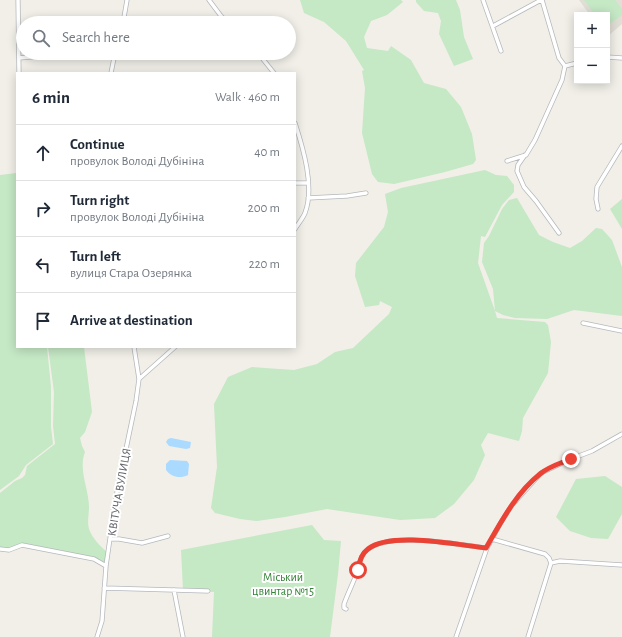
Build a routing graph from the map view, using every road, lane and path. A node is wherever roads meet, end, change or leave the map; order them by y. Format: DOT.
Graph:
graph roads {
  1 [pos="18,0"];
  2 [pos="126,0"];
  3 [pos="209,0"];
  4 [pos="483,0"];
  5 [pos="542,0"];
  6 [pos="18,16"];
  7 [pos="124,16"];
  8 [pos="221,16"];
  9 [pos="493,26"];
  10 [pos="501,51"];
  11 [pos="610,57"];
  12 [pos="622,58"];
  13 [pos="19,60"];
  14 [pos="114,60"];
  15 [pos="264,60"];
  16 [pos="574,64"];
  17 [pos="565,66"];
  18 [pos="19,72"];
  19 [pos="111,72"];
  20 [pos="273,72"];
  21 [pos="296,127"];
  22 [pos="622,146"];
  23 [pos="526,155"];
  24 [pos="507,161"];
  25 [pos="296,183"];
  26 [pos="308,183"];
  27 [pos="366,193"];
  28 [pos="308,198"];
  29 [pos="598,209"];
  30 [pos="296,227"];
  31 [pos="559,234"];
  32 [pos="583,323"];
  33 [pos="622,331"];
  34 [pos="134,348"];
  35 [pos="174,348"];
  36 [pos="139,379"];
  37 [pos="622,434"];
  38 [pos="168,536"];
  39 [pos="110,539"];
  40 [pos="492,539"];
  41 [pos="486,548"];
  42 [pos="0,549"];
  43 [pos="551,563"];
  44 [pos="622,565"];
  45 [pos="106,566"];
  46 [pos="104,588"];
  47 [pos="174,590"];
  48 [pos="208,592"];
  49 [pos="346,609"];
  50 [pos="97,637"];
  51 [pos="183,637"];
  52 [pos="456,637"];
  53 [pos="528,637"];
  1 -- 6 [label="street"];
  2 -- 7 [label="street"];
  3 -- 8 [label="street"];
  4 -- 9 [label="street"];
  5 -- 9 [label="street"];
  5 -- 17 [label="street"];
  9 -- 10 [label="street"];
  11 -- 12 [label="street"];
  13 -- 18 [label="street"];
  14 -- 19 [label="street"];
  15 -- 20 [label="street"];
  16 -- 17 [label="street"];
  17 -- 23 [label="street"];
  21 -- 26 [label="street"];
  22 -- 29 [label="street"];
  23 -- 24 [label="street"];
  23 -- 31 [label="street"];
  25 -- 26 [label="street"];
  26 -- 28 [label="street"];
  27 -- 28 [label="street"];
  28 -- 30 [label="street"];
  32 -- 33 [label="street"];
  34 -- 36 [label="street, КВІТУЧА ВУЛИЦЯ"];
  35 -- 36 [label="street"];
  36 -- 39 [label="street, КВІТУЧА ВУЛИЦЯ"];
  37 -- 40 [label="street"];
  38 -- 39 [label="street"];
  39 -- 45 [label="street, КВІТУЧА ВУЛИЦЯ"];
  40 -- 41 [label="street"];
  40 -- 43 [label="street"];
  41 -- 49 [label="street"];
  41 -- 52 [label="street"];
  42 -- 45 [label="street"];
  43 -- 44 [label="street"];
  43 -- 53 [label="street"];
  45 -- 46 [label="street, КВІТУЧА ВУЛИЦЯ"];
  46 -- 47 [label="street"];
  46 -- 50 [label="street, КВІТУЧА ВУЛИЦЯ"];
  47 -- 48 [label="street"];
  47 -- 51 [label="street"];
}
